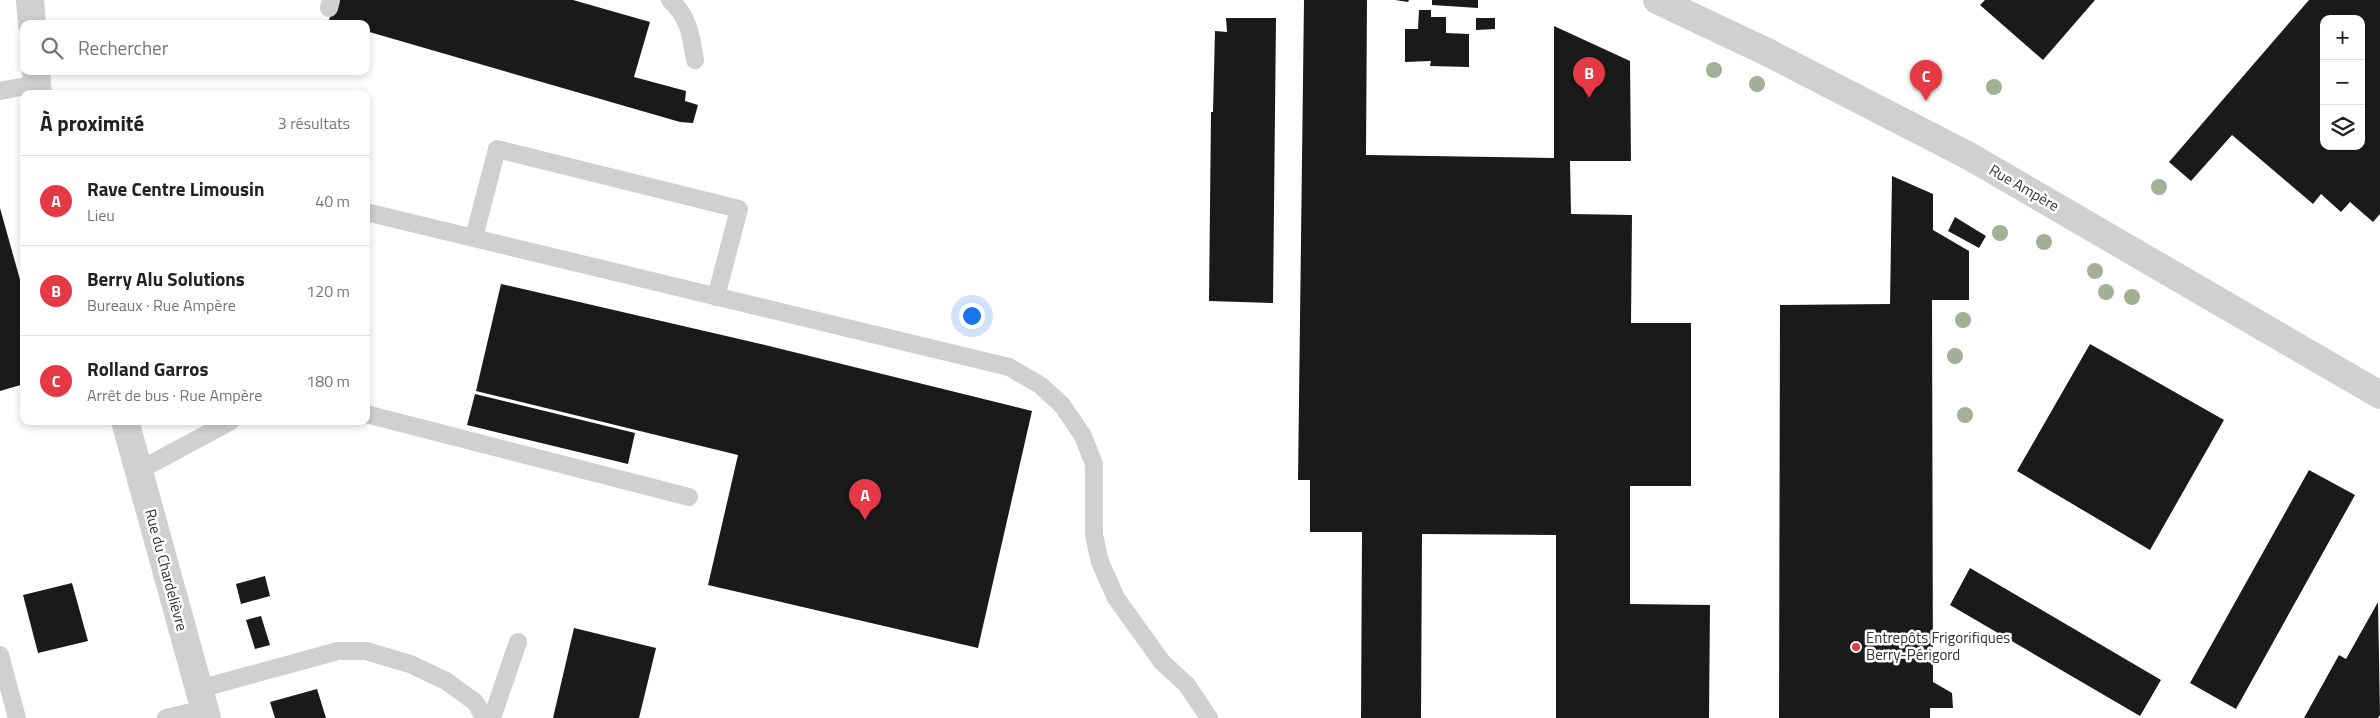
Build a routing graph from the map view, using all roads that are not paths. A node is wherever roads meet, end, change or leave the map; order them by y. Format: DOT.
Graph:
graph roads {
  1 [pos="30,0"];
  2 [pos="670,0"];
  3 [pos="1657,0"];
  4 [pos="1702,10"];
  5 [pos="32,20"];
  6 [pos="694,60"];
  7 [pos="37,83"];
  8 [pos="0,91"];
  9 [pos="370,213"];
  10 [pos="474,237"];
  11 [pos="716,296"];
  12 [pos="2380,395"];
  13 [pos="370,415"];
  14 [pos="126,425"];
  15 [pos="224,425"];
  16 [pos="138,471"];
  17 [pos="690,497"];
  18 [pos="518,642"];
  19 [pos="0,655"];
  20 [pos="203,706"];
  21 [pos="17,718"];
  22 [pos="166,718"];
  23 [pos="485,718"];
  24 [pos="492,718"];
  25 [pos="1209,718"];
  1 -- 5 [label="street"];
  2 -- 6 [label="lane"];
  3 -- 4 [label="street, Rue Ampère"];
  4 -- 12 [label="street, Rue Ampère"];
  7 -- 8 [label="lane"];
  9 -- 10 [label="lane"];
  10 -- 11 [label="lane"];
  10 -- 11 [label="lane"];
  11 -- 25 [label="lane"];
  13 -- 17 [label="lane"];
  14 -- 16 [label="street, Rue du Chardelièvre"];
  15 -- 16 [label="lane"];
  16 -- 20 [label="street, Rue du Chardelièvre"];
  18 -- 24 [label="lane"];
  19 -- 21 [label="lane"];
  20 -- 22 [label="lane"];
  20 -- 23 [label="lane"];
}
